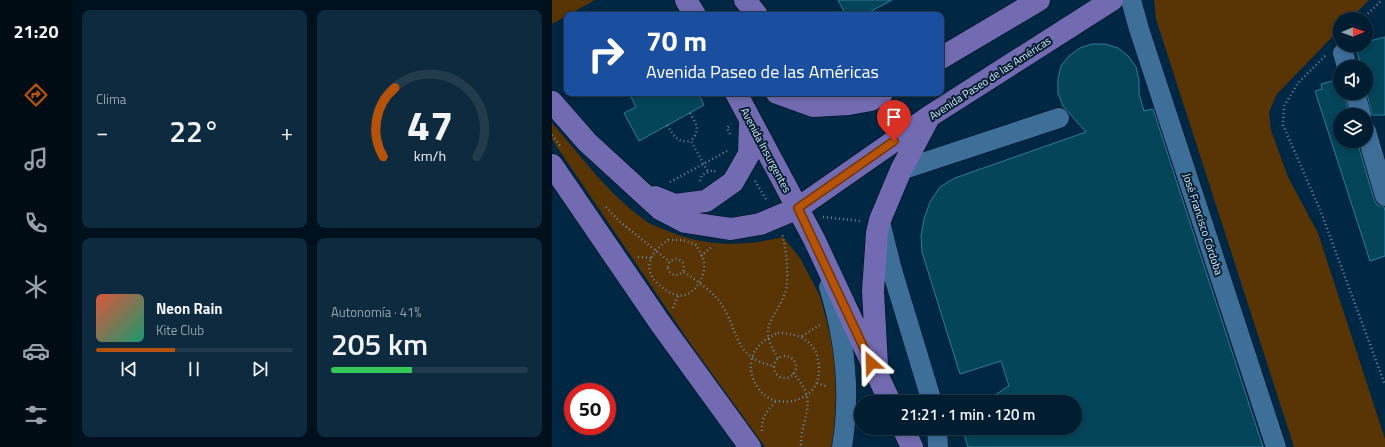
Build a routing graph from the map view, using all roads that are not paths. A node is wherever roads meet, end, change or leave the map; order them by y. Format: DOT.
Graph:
graph roads {
  1 [pos="686,0"];
  2 [pos="745,0"];
  3 [pos="1039,0"];
  4 [pos="1112,0"];
  5 [pos="1131,0"];
  6 [pos="693,12"];
  7 [pos="755,12"];
  8 [pos="944,56"];
  9 [pos="737,96"];
  10 [pos="785,96"];
  11 [pos="877,96"];
  12 [pos="552,102"];
  13 [pos="930,116"];
  14 [pos="1059,118"];
  15 [pos="750,122"];
  16 [pos="1371,148"];
  17 [pos="558,159"];
  18 [pos="901,170"];
  19 [pos="644,194"];
  20 [pos="1385,196"];
  21 [pos="879,222"];
  22 [pos="806,224"];
  23 [pos="877,376"];
  24 [pos="886,395"];
  25 [pos="930,395"];
  26 [pos="906,435"];
  27 [pos="937,435"];
  28 [pos="749,441"];
  29 [pos="842,447"];
  30 [pos="912,447"];
  31 [pos="938,447"];
  32 [pos="1276,447"];
  1 -- 6 [label="main road"];
  2 -- 7 [label="main road"];
  3 -- 8 [label="main road"];
  4 -- 13 [label="main road, Avenida Paseo de las Américas"];
  5 -- 32 [label="street, José Francisco Córdoba"];
  9 -- 15 [label="main road, Avenida Insurgentes"];
  10 -- 11 [label="main road"];
  12 -- 19 [label="main road, Avenida Paseo de las Américas"];
  13 -- 18 [label="main road"];
  13 -- 22 [label="main road, Avenida Paseo de las Américas"];
  14 -- 18 [label="street"];
  15 -- 19 [label="main road"];
  15 -- 22 [label="main road, Avenida Insurgentes"];
  16 -- 20 [label="street"];
  17 -- 28 [label="main road"];
  18 -- 21 [label="main road"];
  19 -- 22 [label="main road, Avenida Paseo de las Américas"];
  21 -- 23 [label="main road"];
  21 -- 25 [label="street"];
  22 -- 23 [label="main road, Avenida Insurgentes"];
  22 -- 29 [label="street"];
  23 -- 24 [label="main road, Avenida Insurgentes"];
  26 -- 30 [label="main road"];
  27 -- 31 [label="street"];
}
